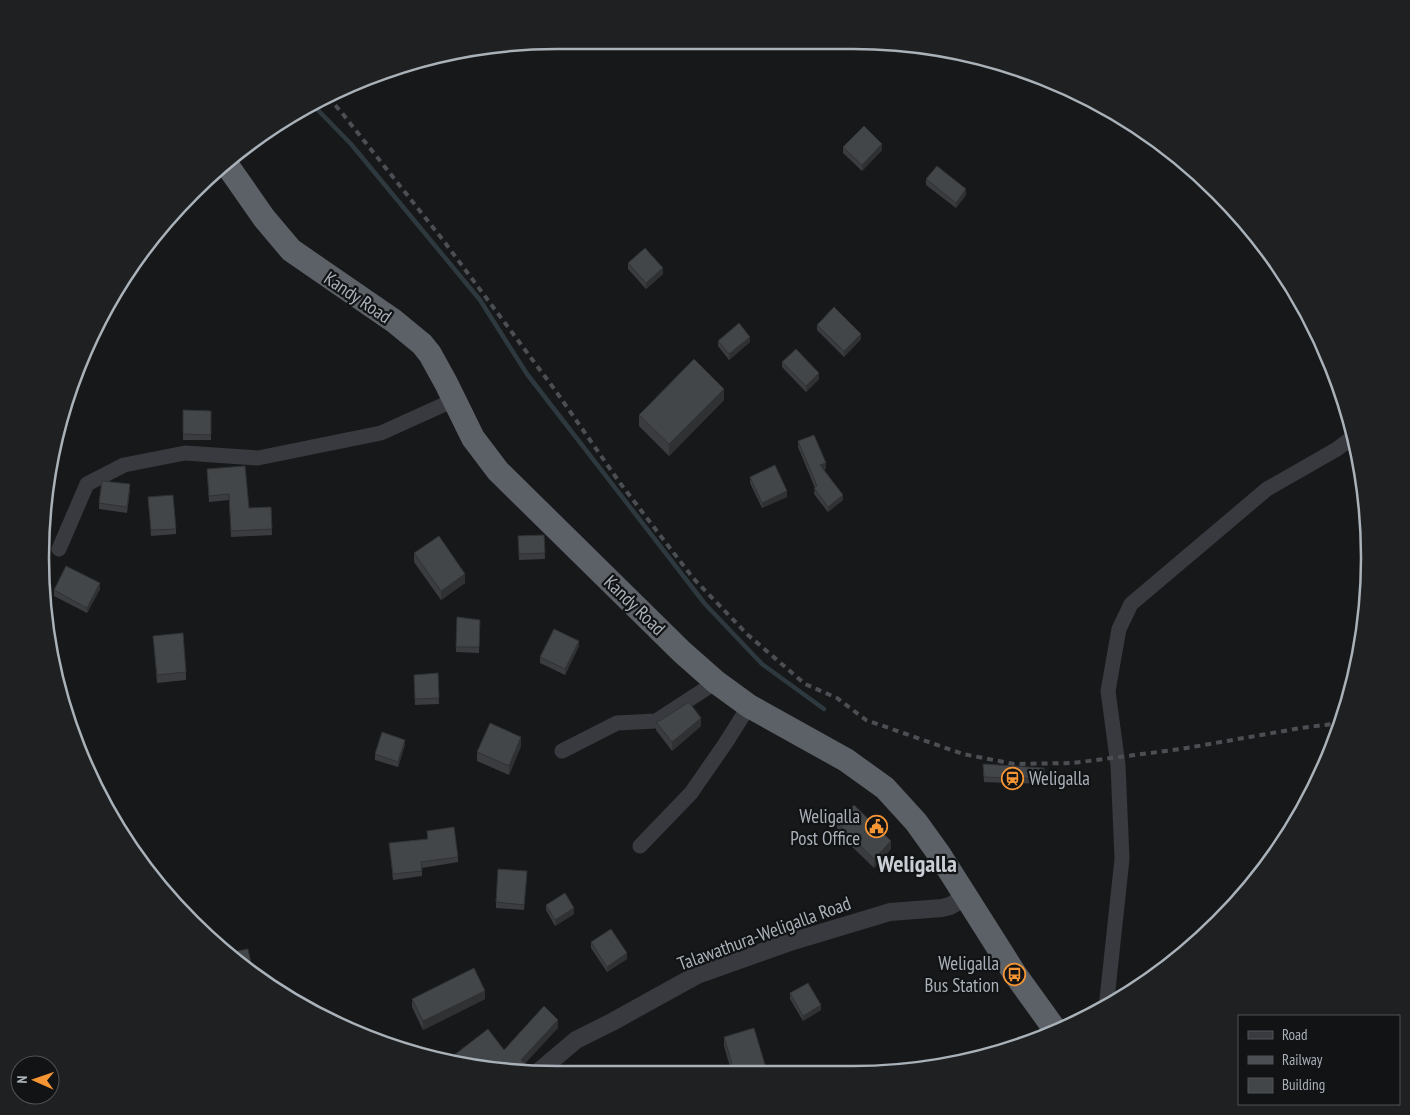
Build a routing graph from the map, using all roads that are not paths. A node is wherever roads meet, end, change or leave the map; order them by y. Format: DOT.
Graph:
graph roads {
  1 [pos="230,168"];
  2 [pos="454,400"];
  3 [pos="1347,441"];
  4 [pos="59,549"];
  5 [pos="716,682"];
  6 [pos="749,706"];
  7 [pos="562,751"];
  8 [pos="640,846"];
  9 [pos="965,896"];
  10 [pos="1107,998"];
  11 [pos="1052,1026"];
  12 [pos="546,1066"];
  1 -- 2 [label="highway, Kandy Road"];
  2 -- 4 [label="street"];
  2 -- 5 [label="highway, Kandy Road"];
  3 -- 10 [label="street"];
  5 -- 6 [label="highway, Kandy Road"];
  5 -- 7 [label="street"];
  6 -- 8 [label="street"];
  6 -- 9 [label="highway, Kandy Road"];
  9 -- 11 [label="highway, Kandy Road"];
  9 -- 12 [label="street, Talawathura-Weligalla Road"];
}
